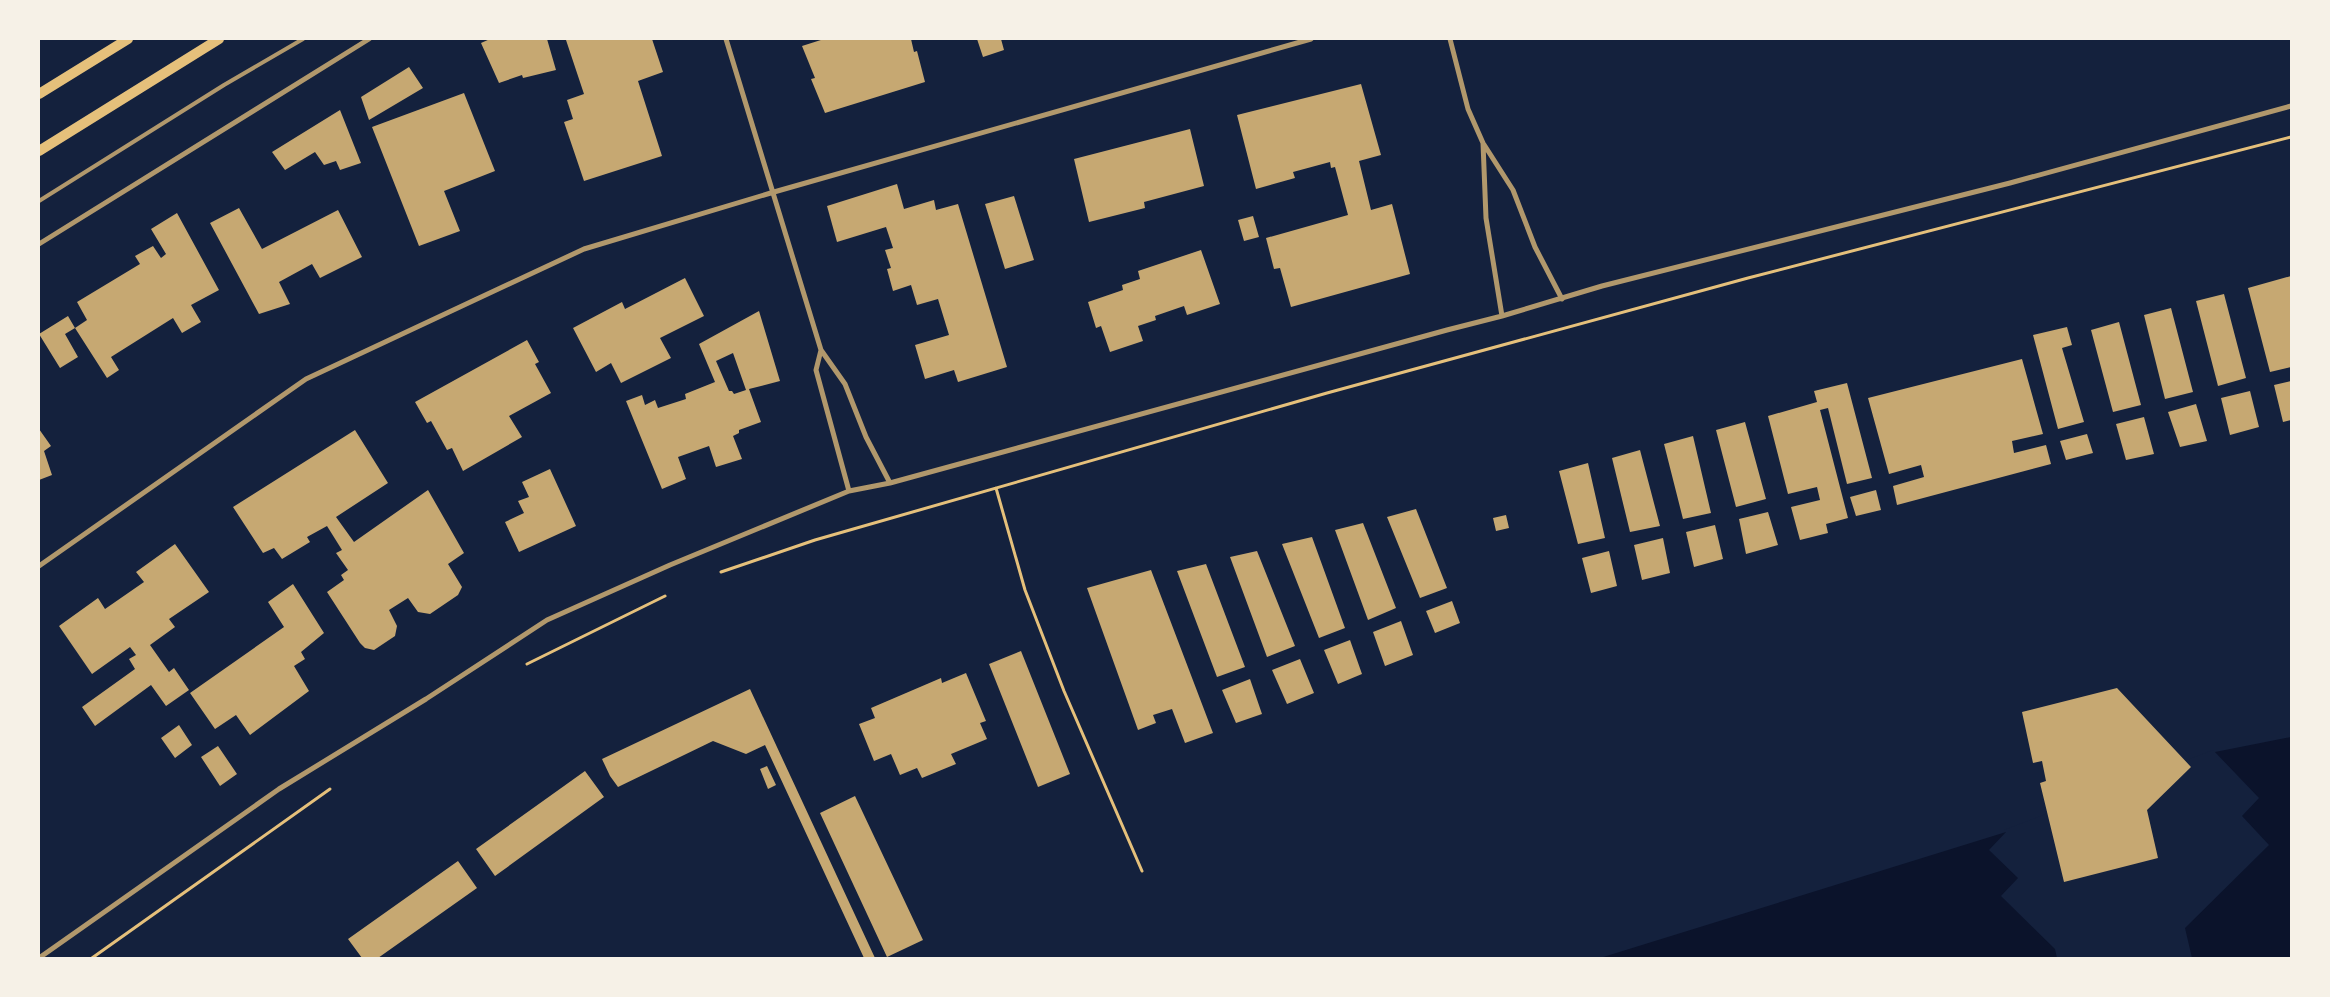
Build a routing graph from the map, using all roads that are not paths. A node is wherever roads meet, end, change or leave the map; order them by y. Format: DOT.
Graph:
graph roads {
  1 [pos="128,39"];
  2 [pos="219,39"];
  3 [pos="303,39"];
  4 [pos="369,39"];
  5 [pos="726,39"];
  6 [pos="1311,39"];
  7 [pos="1450,39"];
  8 [pos="39,94"];
  9 [pos="2291,106"];
  10 [pos="1483,142"];
  11 [pos="39,151"];
  12 [pos="774,192"];
  13 [pos="39,201"];
  14 [pos="39,244"];
  15 [pos="1562,299"];
  16 [pos="1502,316"];
  17 [pos="821,350"];
  18 [pos="890,483"];
  19 [pos="849,491"];
  20 [pos="39,566"];
  21 [pos="39,958"];
  1 -- 8 [label="main road"];
  2 -- 11 [label="main road"];
  3 -- 13 [label="lane"];
  4 -- 14 [label="street"];
  5 -- 12 [label="street"];
  6 -- 12 [label="street"];
  7 -- 10 [label="street"];
  9 -- 15 [label="street"];
  10 -- 15 [label="street"];
  10 -- 16 [label="street"];
  12 -- 17 [label="street"];
  12 -- 20 [label="street"];
  15 -- 16 [label="street"];
  16 -- 18 [label="street"];
  17 -- 18 [label="street"];
  17 -- 19 [label="street"];
  18 -- 19 [label="street"];
  19 -- 21 [label="street"];
}
